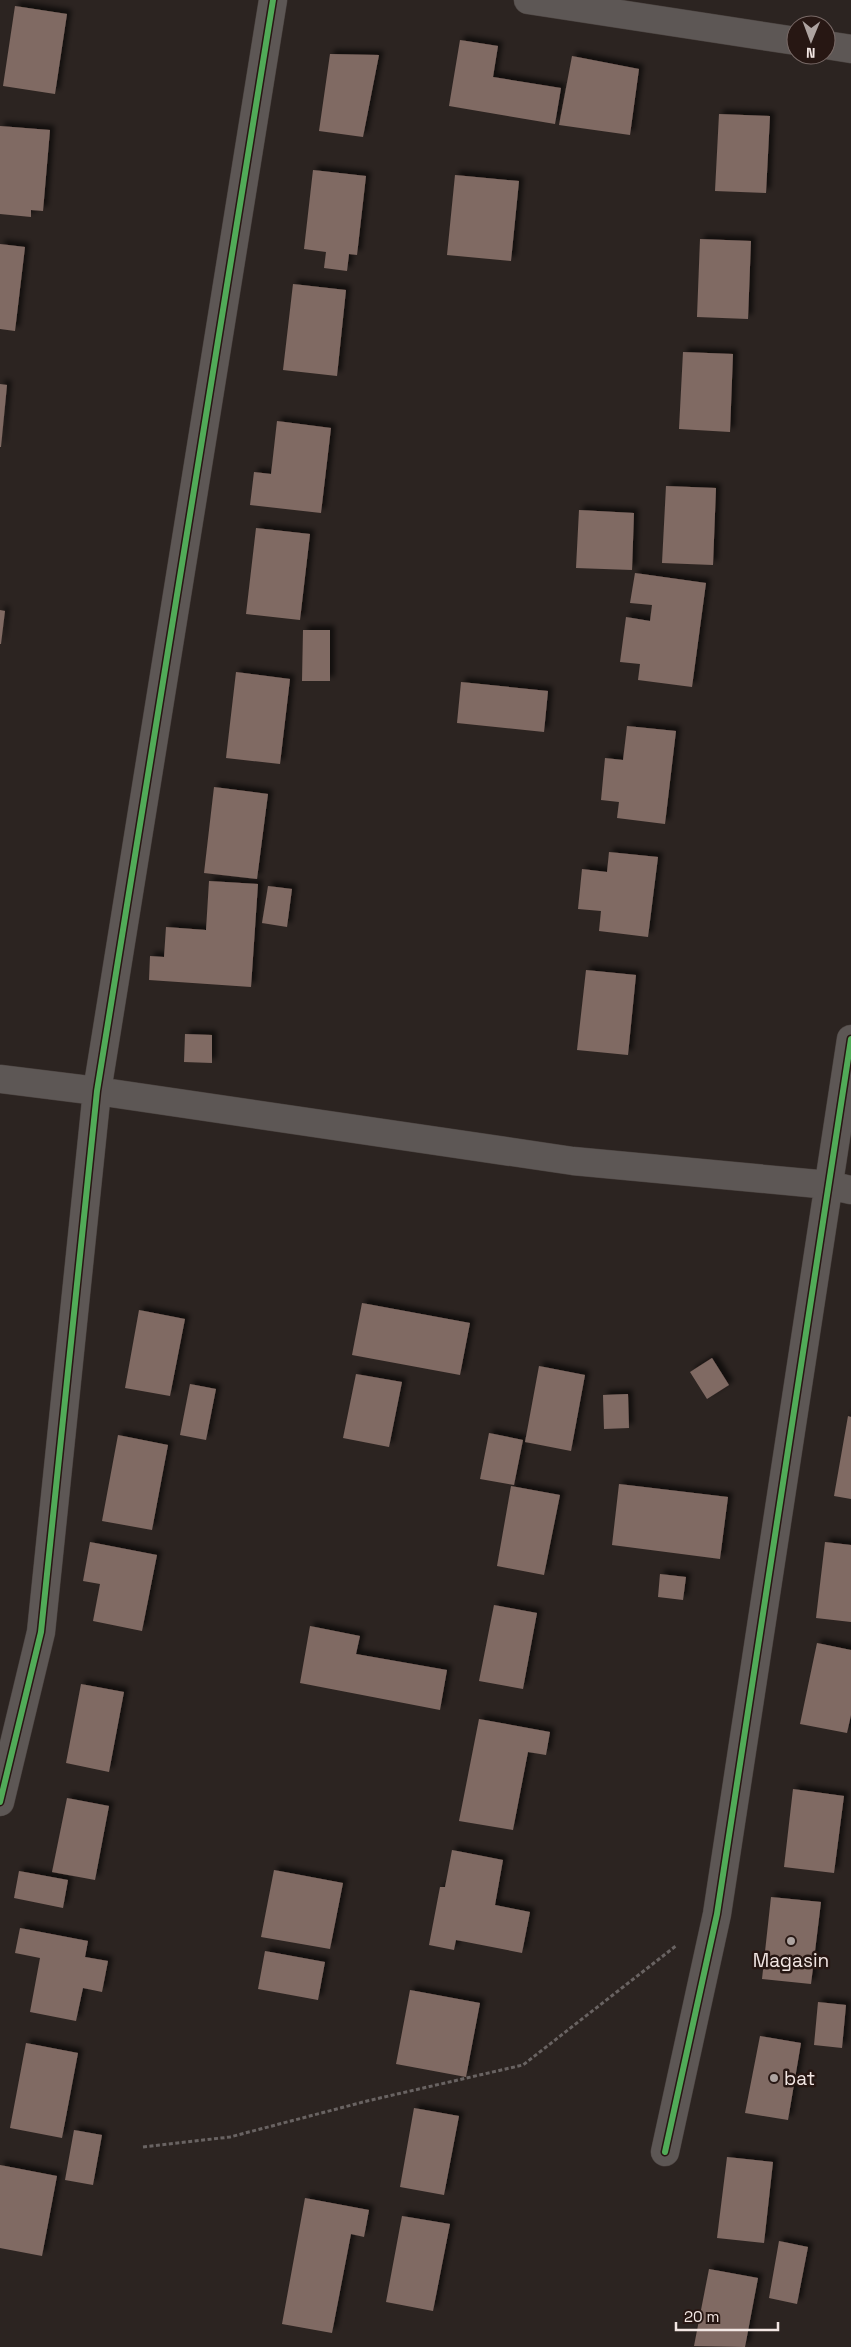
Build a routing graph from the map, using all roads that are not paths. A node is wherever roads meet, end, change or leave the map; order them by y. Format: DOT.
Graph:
graph roads {
  1 [pos="273,0"];
  2 [pos="528,0"];
  3 [pos="786,39"];
  4 [pos="836,47"];
  5 [pos="851,49"];
  6 [pos="851,1039"];
  7 [pos="0,1079"];
  8 [pos="97,1091"];
  9 [pos="840,1188"];
  10 [pos="0,1802"];
  11 [pos="665,2152"];
  1 -- 8 [label="street"];
  2 -- 3 [label="street"];
  4 -- 5 [label="street"];
  6 -- 9 [label="street"];
  7 -- 8 [label="street"];
  8 -- 9 [label="street"];
  8 -- 10 [label="street"];
  9 -- 11 [label="street"];
}
